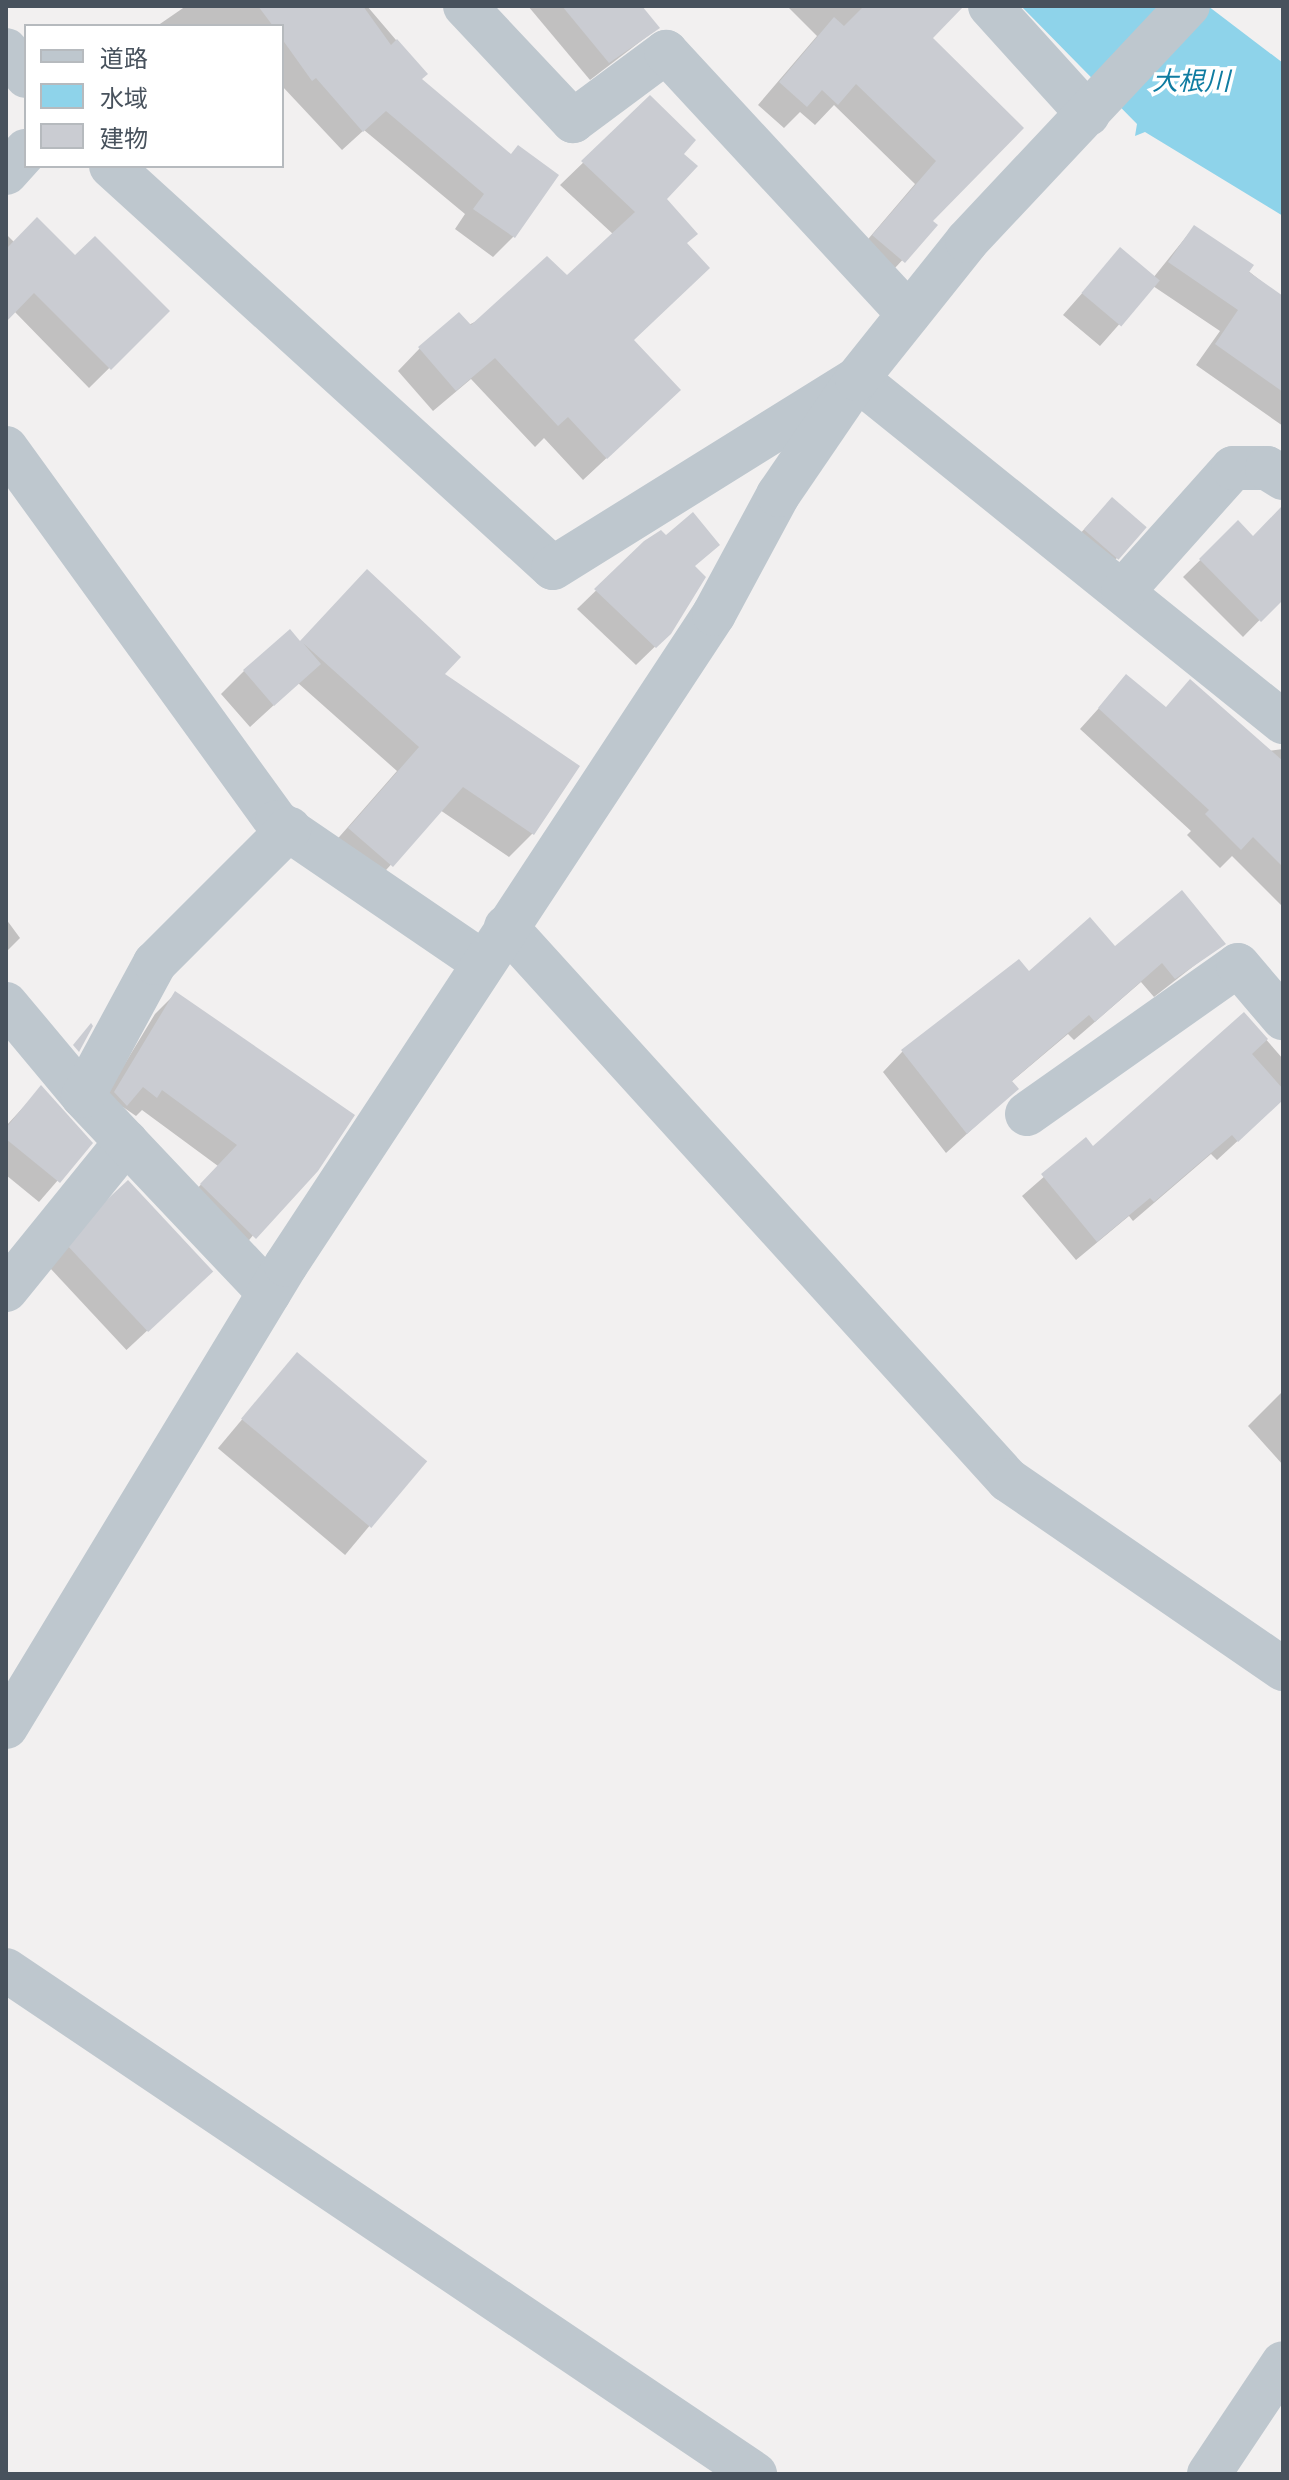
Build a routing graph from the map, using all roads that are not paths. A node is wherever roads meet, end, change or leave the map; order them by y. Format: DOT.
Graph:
graph roads {
  1 [pos="465,6"];
  2 [pos="990,6"];
  3 [pos="1188,6"];
  4 [pos="6,50"];
  5 [pos="24,73"];
  6 [pos="1088,114"];
  7 [pos="24,153"];
  8 [pos="113,168"];
  9 [pos="6,173"];
  10 [pos="909,314"];
  11 [pos="857,379"];
  12 [pos="6,448"];
  13 [pos="1283,478"];
  14 [pos="1123,591"];
  15 [pos="1283,722"];
  16 [pos="289,829"];
  17 [pos="506,927"];
  18 [pos="482,962"];
  19 [pos="6,1004"];
  20 [pos="1283,1018"];
  21 [pos="83,1096"];
  22 [pos="1027,1114"];
  23 [pos="126,1142"];
  24 [pos="6,1290"];
  25 [pos="269,1293"];
  26 [pos="1283,1669"];
  27 [pos="20,1670"];
  28 [pos="6,1727"];
  29 [pos="6,1970"];
  30 [pos="1283,2363"];
  31 [pos="755,2474"];
  32 [pos="1209,2474"];
  1 -- 10 [label="street"];
  2 -- 6 [label="street"];
  3 -- 6 [label="street"];
  4 -- 5 [label="street"];
  6 -- 10 [label="street"];
  7 -- 9 [label="street"];
  8 -- 11 [label="street"];
  10 -- 11 [label="street"];
  11 -- 14 [label="street"];
  11 -- 17 [label="street"];
  12 -- 16 [label="street"];
  13 -- 14 [label="street"];
  14 -- 15 [label="street"];
  16 -- 18 [label="street"];
  16 -- 21 [label="street"];
  17 -- 18 [label="street"];
  17 -- 26 [label="street"];
  18 -- 25 [label="street"];
  19 -- 21 [label="street"];
  20 -- 22 [label="street"];
  21 -- 23 [label="street"];
  23 -- 24 [label="street"];
  23 -- 25 [label="street"];
  25 -- 27 [label="street"];
  27 -- 28 [label="street"];
  29 -- 31 [label="street"];
  30 -- 32 [label="street"];
}
